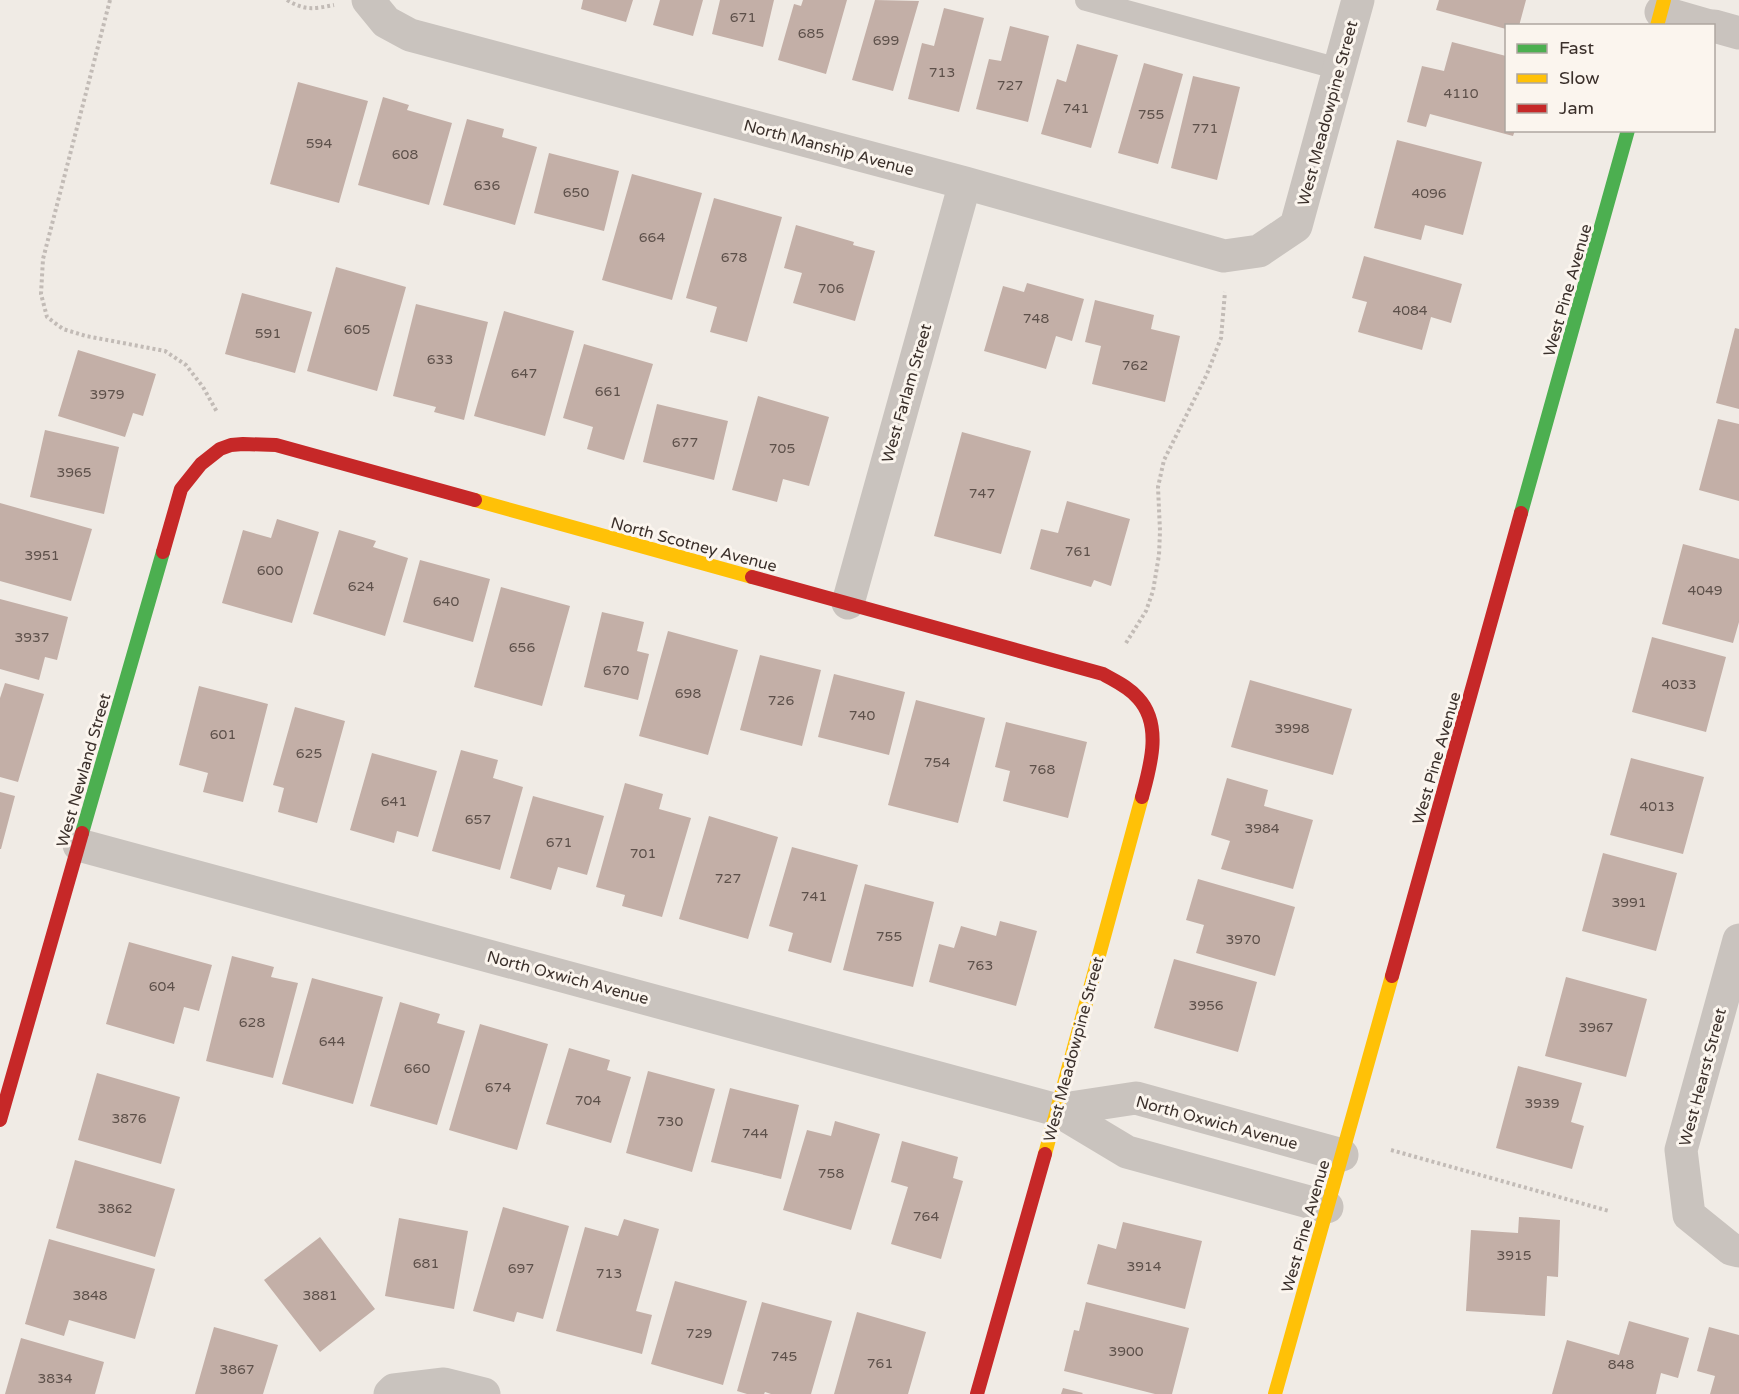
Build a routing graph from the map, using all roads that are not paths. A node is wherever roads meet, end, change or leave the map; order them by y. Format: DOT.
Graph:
graph roads {
  1 [pos="368,0"];
  2 [pos="1086,0"];
  3 [pos="1358,0"];
  4 [pos="1661,12"];
  5 [pos="1705,24"];
  6 [pos="1715,27"];
  7 [pos="1739,33"];
  8 [pos="1339,69"];
  9 [pos="1627,132"];
  10 [pos="965,183"];
  11 [pos="1296,226"];
  12 [pos="225,446"];
  13 [pos="848,603"];
  14 [pos="1144,704"];
  15 [pos="79,845"];
  16 [pos="1739,940"];
  17 [pos="1057,1110"];
  18 [pos="0,1120"];
  19 [pos="1342,1155"];
  20 [pos="1327,1207"];
  21 [pos="1739,1251"];
  22 [pos="392,1392"];
  23 [pos="484,1394"];
  24 [pos="976,1394"];
  25 [pos="1275,1394"];
  1 -- 10 [label="street, North Manship Avenue"];
  2 -- 8 [label="lane"];
  3 -- 8 [label="street, West Meadowpine Street"];
  4 -- 5 [label="street"];
  6 -- 7 [label="street"];
  8 -- 11 [label="street, West Meadowpine Street"];
  9 -- 19 [label="street, West Pine Avenue"];
  10 -- 11 [label="street, North Manship Avenue"];
  10 -- 13 [label="street, West Farlam Street"];
  12 -- 13 [label="street, North Scotney Avenue"];
  12 -- 15 [label="street, West Newland Street"];
  13 -- 14 [label="street, North Scotney Avenue"];
  14 -- 17 [label="street, West Meadowpine Street"];
  15 -- 17 [label="street, North Oxwich Avenue"];
  15 -- 18 [label="street, West Newland Street"];
  16 -- 21 [label="street, West Hearst Street"];
  17 -- 19 [label="street, North Oxwich Avenue"];
  17 -- 20 [label="street, North Oxwich Avenue"];
  17 -- 24 [label="street, West Meadowpine Street"];
  19 -- 20 [label="street, West Pine Avenue"];
  20 -- 25 [label="street, West Pine Avenue"];
  22 -- 23 [label="street"];
}
